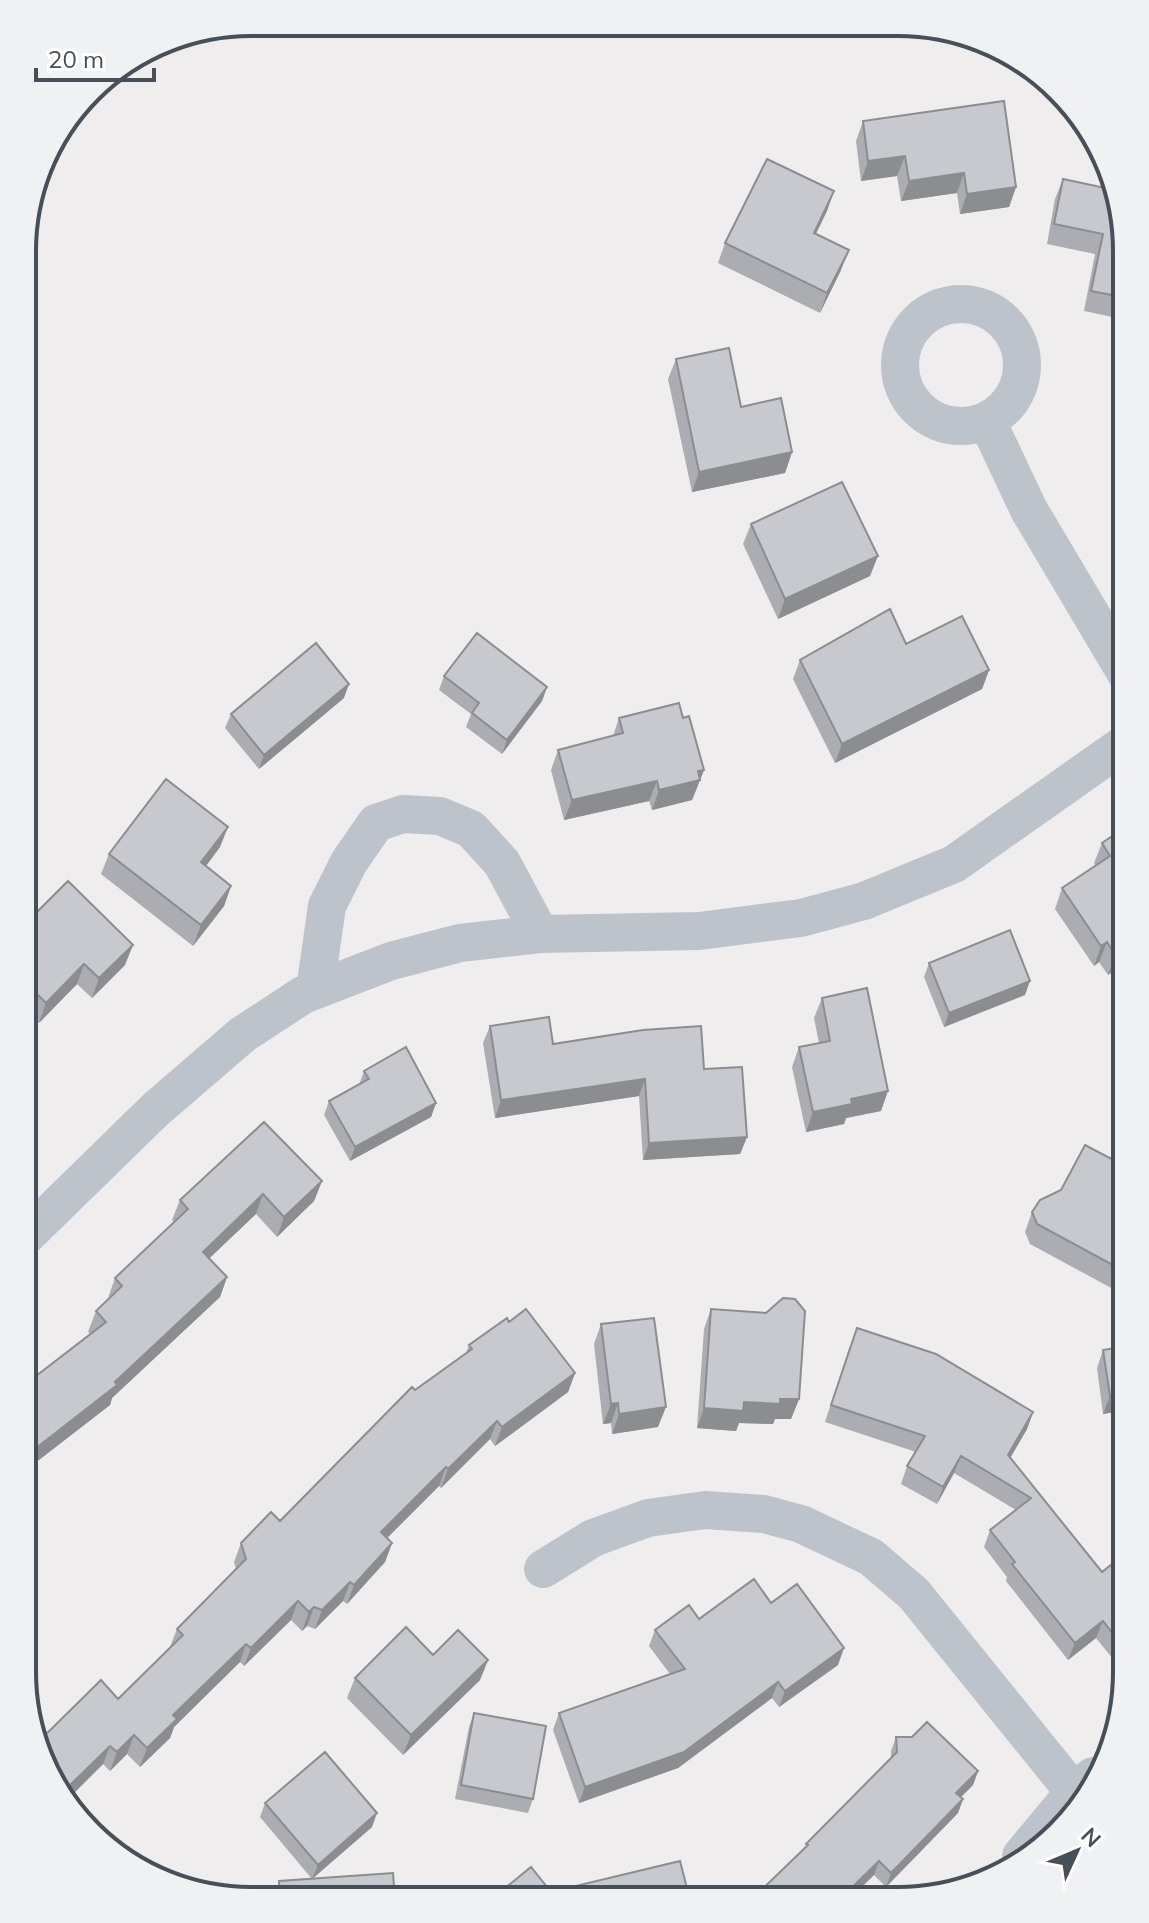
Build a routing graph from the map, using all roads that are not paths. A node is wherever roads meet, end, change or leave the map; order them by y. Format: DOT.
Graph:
graph roads {
  1 [pos="987,421"];
  2 [pos="1113,651"];
  3 [pos="1113,752"];
  4 [pos="540,934"];
  5 [pos="315,990"];
  6 [pos="36,1226"];
  7 [pos="543,1569"];
  8 [pos="1082,1783"];
  9 [pos="1073,1796"];
  10 [pos="1044,1829"];
  1 -- 2 [label="street"];
  3 -- 4 [label="street"];
  4 -- 5 [label="street"];
  4 -- 5 [label="street"];
  5 -- 6 [label="street"];
  7 -- 8 [label="street"];
  9 -- 10 [label="street"];
}
